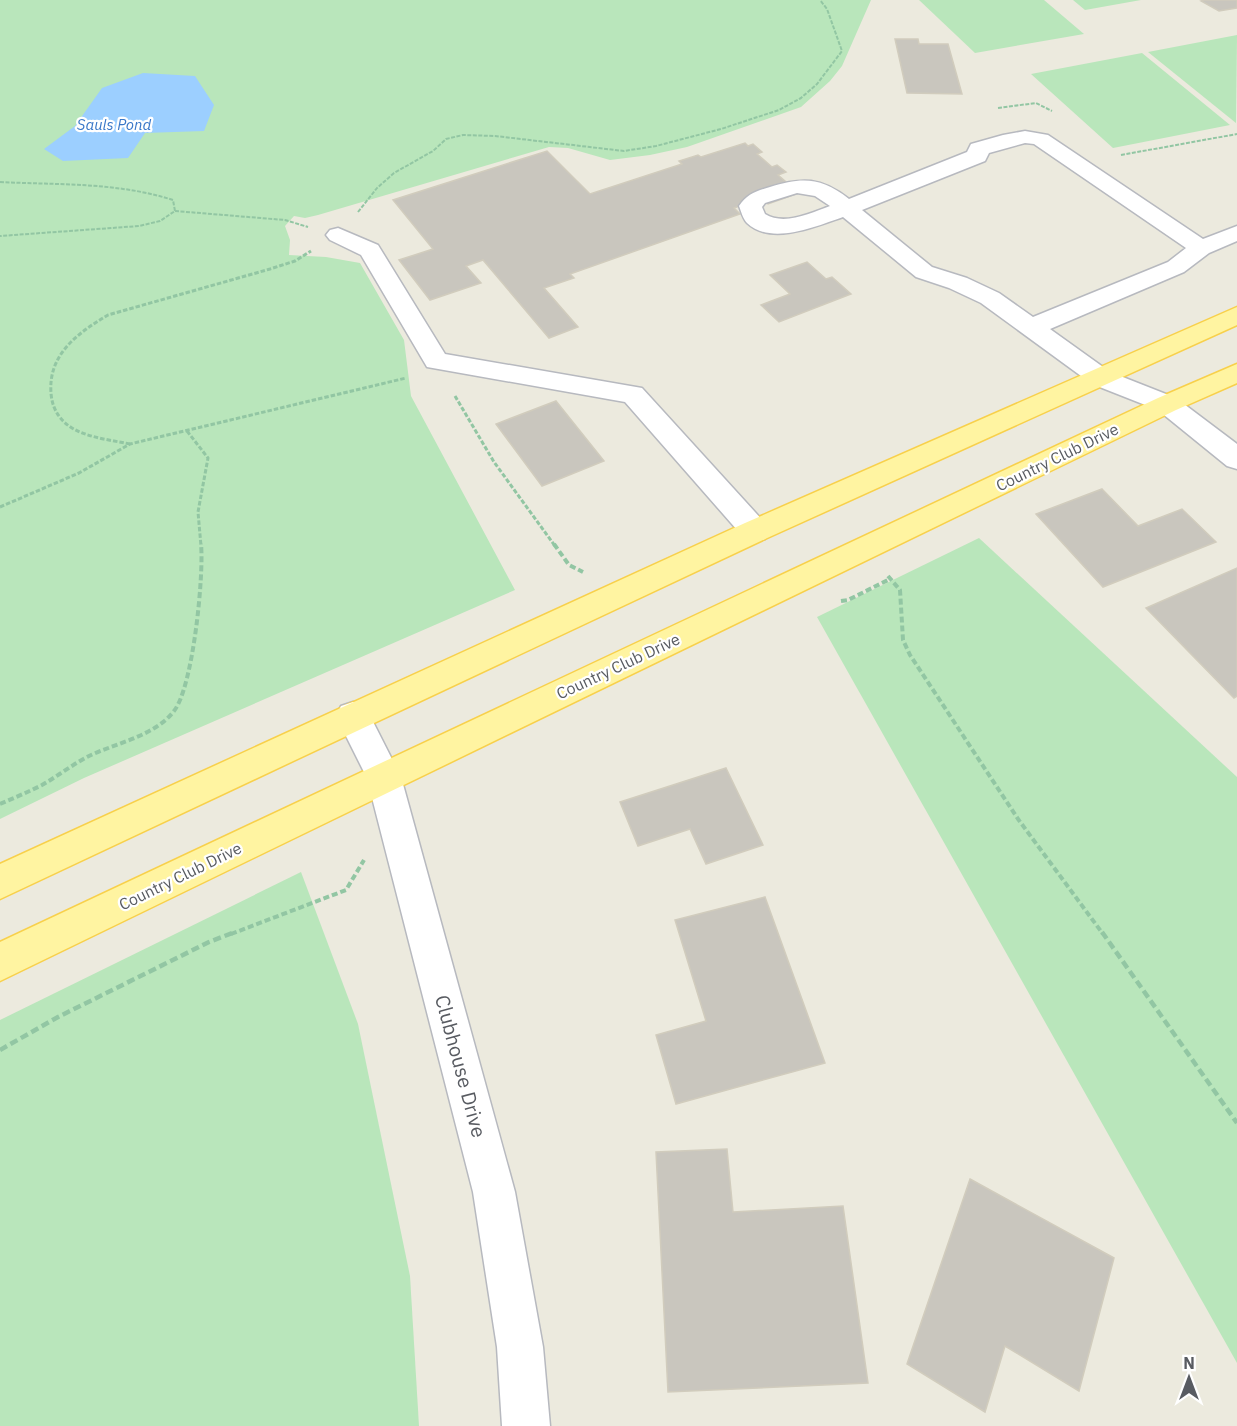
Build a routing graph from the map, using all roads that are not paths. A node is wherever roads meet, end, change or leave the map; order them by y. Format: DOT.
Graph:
graph roads {
  1 [pos="1237,233"];
  2 [pos="338,235"];
  3 [pos="1201,248"];
  4 [pos="1237,315"];
  5 [pos="1030,328"];
  6 [pos="1237,373"];
  7 [pos="1101,378"];
  8 [pos="1167,404"];
  9 [pos="1237,459"];
  10 [pos="755,531"];
  11 [pos="353,716"];
  12 [pos="389,794"];
  13 [pos="0,882"];
  14 [pos="0,962"];
  15 [pos="526,1426"];
  1 -- 3 [label="street"];
  2 -- 10 [label="street"];
  3 -- 5 [label="street"];
  3 -- 5 [label="street"];
  4 -- 7 [label="main road"];
  5 -- 7 [label="street"];
  6 -- 8 [label="main road, Country Club Drive"];
  7 -- 8 [label="street"];
  7 -- 10 [label="main road"];
  8 -- 9 [label="street"];
  8 -- 12 [label="main road, Country Club Drive"];
  10 -- 11 [label="main road"];
  11 -- 12 [label="street, Clubhouse Drive"];
  11 -- 13 [label="main road"];
  12 -- 14 [label="main road, Country Club Drive"];
  12 -- 15 [label="street, Clubhouse Drive"];
}
